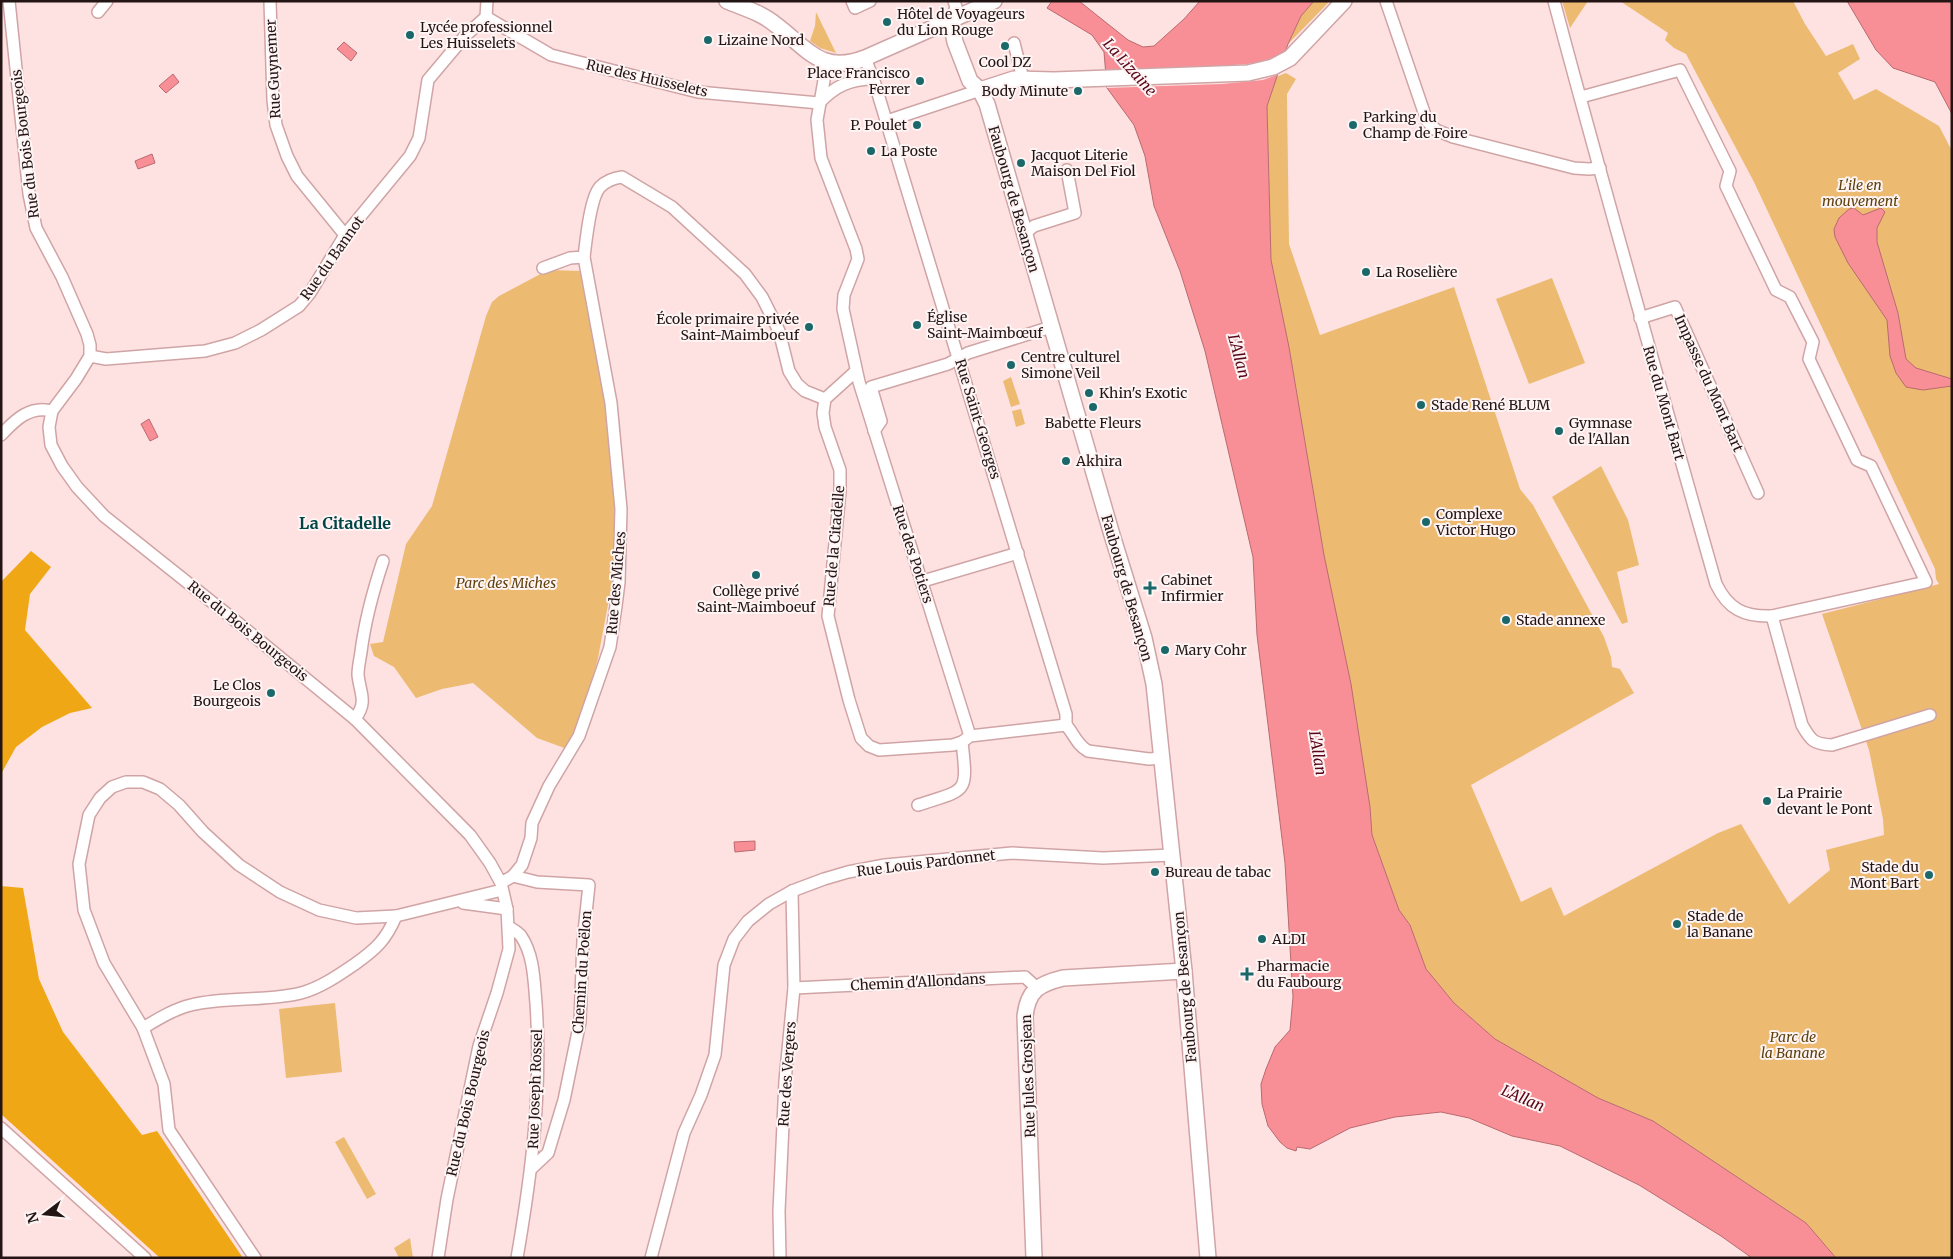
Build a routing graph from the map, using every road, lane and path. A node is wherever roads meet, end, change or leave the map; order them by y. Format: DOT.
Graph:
graph roads {
  1 [pos="9,1"];
  2 [pos="107,1"];
  3 [pos="270,1"];
  4 [pos="487,1"];
  5 [pos="727,1"];
  6 [pos="852,1"];
  7 [pos="870,1"];
  8 [pos="954,1"];
  9 [pos="994,1"];
  10 [pos="1344,1"];
  11 [pos="1386,1"];
  12 [pos="1554,1"];
  13 [pos="98,12"];
  14 [pos="486,17"];
  15 [pos="951,22"];
  16 [pos="1014,43"];
  17 [pos="865,58"];
  18 [pos="827,62"];
  19 [pos="874,79"];
  20 [pos="1023,79"];
  21 [pos="980,90"];
  22 [pos="1581,97"];
  23 [pos="819,103"];
  24 [pos="887,121"];
  25 [pos="1600,168"];
  26 [pos="1067,170"];
  27 [pos="1024,234"];
  28 [pos="345,235"];
  29 [pos="584,257"];
  30 [pos="543,268"];
  31 [pos="1640,318"];
  32 [pos="1051,327"];
  33 [pos="90,356"];
  34 [pos="959,358"];
  35 [pos="856,371"];
  36 [pos="825,399"];
  37 [pos="52,411"];
  38 [pos="874,431"];
  39 [pos="1,435"];
  40 [pos="1758,493"];
  41 [pos="1018,553"];
  42 [pos="383,561"];
  43 [pos="922,581"];
  44 [pos="1772,616"];
  45 [pos="1930,716"];
  46 [pos="355,719"];
  47 [pos="1066,725"];
  48 [pos="966,739"];
  49 [pos="1162,758"];
  50 [pos="918,806"];
  51 [pos="1172,855"];
  52 [pos="513,876"];
  53 [pos="501,886"];
  54 [pos="792,891"];
  55 [pos="456,902"];
  56 [pos="507,909"];
  57 [pos="396,916"];
  58 [pos="510,927"];
  59 [pos="1184,971"];
  60 [pos="794,988"];
  61 [pos="1037,988"];
  62 [pos="143,1028"];
  63 [pos="1,1128"];
  64 [pos="532,1168"];
  65 [pos="144,1258"];
  66 [pos="255,1258"];
  67 [pos="438,1258"];
  68 [pos="516,1258"];
  69 [pos="651,1258"];
  70 [pos="780,1258"];
  71 [pos="1034,1258"];
  72 [pos="1208,1258"];
  1 -- 33 [label="street, Rue du Bois Bourgeois"];
  2 -- 13 [label="street"];
  3 -- 28 [label="street, Rue Guynemer"];
  4 -- 14 [label="street"];
  5 -- 18 [label="main road"];
  6 -- 7 [label="street"];
  8 -- 15 [label="street, Faubourg de Besançon"];
  9 -- 15 [label="main road"];
  10 -- 20 [label="main road"];
  11 -- 25 [label="street"];
  12 -- 22 [label="street, Rue du Mont Bart"];
  14 -- 23 [label="street, Rue des Huisselets"];
  14 -- 28 [label="street, Rue du Bannot"];
  15 -- 17 [label="main road"];
  15 -- 21 [label="main road, Faubourg de Besançon"];
  16 -- 20 [label="street"];
  17 -- 18 [label="main road"];
  17 -- 19 [label="street, Rue Saint-Georges"];
  18 -- 23 [label="street, Rue des Potiers"];
  19 -- 23 [label="street"];
  19 -- 24 [label="street, Rue Saint-Georges"];
  20 -- 21 [label="main road"];
  21 -- 24 [label="street"];
  21 -- 27 [label="main road, Faubourg de Besançon"];
  22 -- 25 [label="street, Rue du Mont Bart"];
  22 -- 44 [label="street, Rue du Mont Bart"];
  23 -- 35 [label="street, Rue des Potiers"];
  24 -- 34 [label="street, Rue Saint-Georges"];
  25 -- 31 [label="street, Rue du Mont Bart"];
  26 -- 27 [label="street"];
  27 -- 32 [label="main road, Faubourg de Besançon"];
  28 -- 33 [label="street, Rue du Bannot"];
  29 -- 30 [label="street"];
  29 -- 36 [label="street, Rue des Miches"];
  29 -- 52 [label="street, Rue des Miches"];
  31 -- 40 [label="street, Impasse du Mont Bart"];
  31 -- 44 [label="street, Rue du Mont Bart"];
  32 -- 34 [label="street"];
  32 -- 49 [label="main road, Faubourg de Besançon"];
  33 -- 37 [label="street"];
  34 -- 38 [label="street"];
  34 -- 41 [label="street, Rue Saint-Georges"];
  35 -- 36 [label="street"];
  35 -- 38 [label="street, Rue des Potiers"];
  36 -- 48 [label="street, Rue de la Citadelle"];
  37 -- 39 [label="street"];
  37 -- 46 [label="street, Rue du Bois Bourgeois"];
  38 -- 43 [label="street, Rue des Potiers"];
  41 -- 43 [label="street"];
  41 -- 47 [label="street, Rue Saint-Georges"];
  42 -- 46 [label="street"];
  43 -- 48 [label="street, Rue des Potiers"];
  44 -- 45 [label="street"];
  46 -- 53 [label="street, Rue du Bois Bourgeois"];
  47 -- 48 [label="street, Rue de la Citadelle"];
  47 -- 49 [label="street"];
  48 -- 50 [label="street, Rue des Potiers"];
  49 -- 51 [label="main road, Faubourg de Besançon"];
  51 -- 54 [label="street, Rue Louis Pardonnet"];
  51 -- 59 [label="main road, Faubourg de Besançon"];
  52 -- 53 [label="street"];
  52 -- 64 [label="street, Chemin du Poëlon"];
  53 -- 55 [label="street"];
  53 -- 56 [label="street, Rue du Bois Bourgeois"];
  54 -- 60 [label="street, Rue des Vergers"];
  54 -- 69 [label="street, Rue Louis Pardonnet"];
  55 -- 56 [label="street"];
  55 -- 57 [label="street"];
  56 -- 58 [label="street, Rue du Bois Bourgeois"];
  57 -- 62 [label="street"];
  57 -- 62 [label="street"];
  58 -- 64 [label="street, Rue Joseph Rossel"];
  58 -- 67 [label="street, Rue du Bois Bourgeois"];
  59 -- 61 [label="main road"];
  59 -- 72 [label="main road, Faubourg de Besançon"];
  60 -- 61 [label="street, Chemin d'Allondans"];
  60 -- 70 [label="street, Rue des Vergers"];
  61 -- 71 [label="main road, Rue Jules Grosjean"];
  62 -- 66 [label="street"];
  63 -- 65 [label="street"];
  64 -- 68 [label="street, Rue Joseph Rossel"];
}
